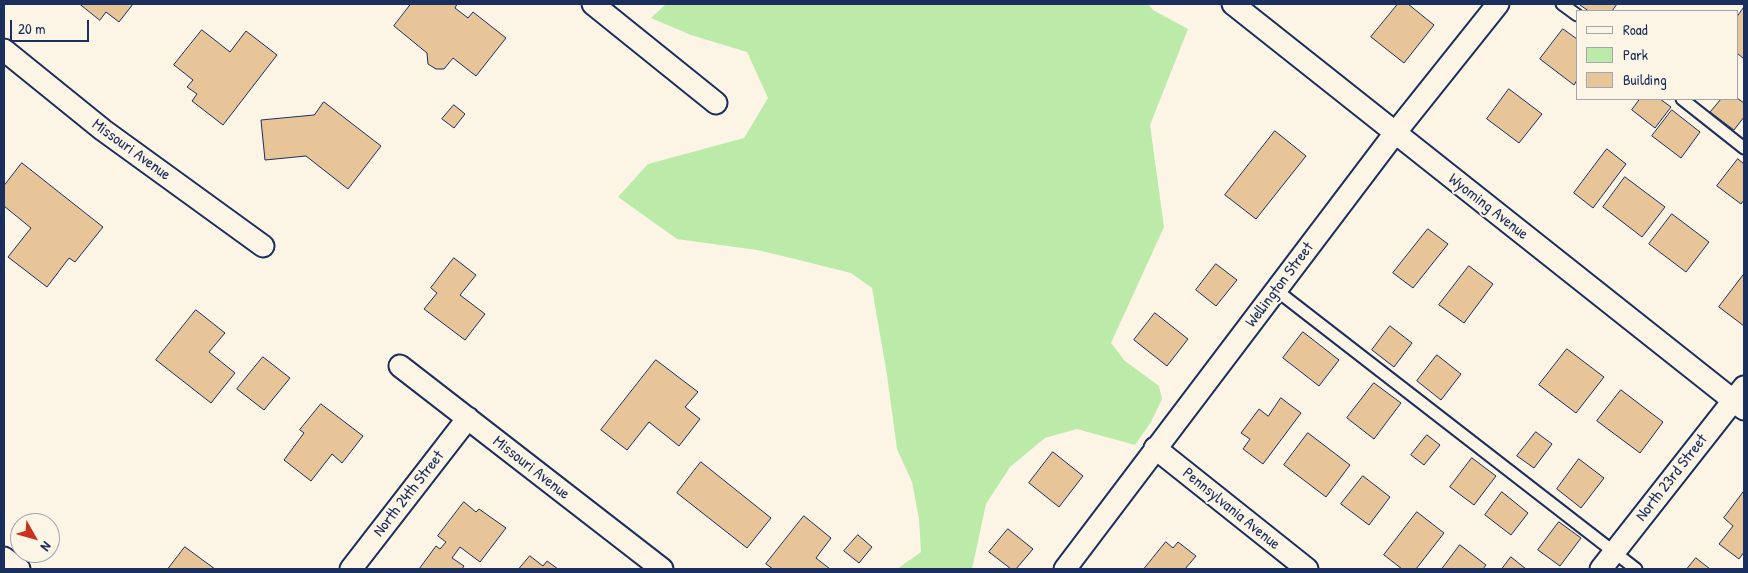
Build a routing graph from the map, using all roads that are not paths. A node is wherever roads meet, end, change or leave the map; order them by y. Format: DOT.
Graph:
graph roads {
  1 [pos="593,4"];
  2 [pos="1233,4"];
  3 [pos="1498,4"];
  4 [pos="1562,4"];
  5 [pos="1576,14"];
  6 [pos="4,50"];
  7 [pos="1683,100"];
  8 [pos="716,103"];
  9 [pos="1395,133"];
  10 [pos="1744,148"];
  11 [pos="263,246"];
  12 [pos="1276,290"];
  13 [pos="400,366"];
  14 [pos="1741,398"];
  15 [pos="468,418"];
  16 [pos="1155,448"];
  17 [pos="1614,552"];
  18 [pos="4,558"];
  19 [pos="19,569"];
  20 [pos="351,569"];
  21 [pos="662,569"];
  22 [pos="1065,569"];
  23 [pos="1307,569"];
  24 [pos="1601,569"];
  25 [pos="1636,569"];
  1 -- 8 [label="street"];
  2 -- 9 [label="street, Wyoming Avenue"];
  3 -- 9 [label="street, Wellington Street"];
  4 -- 5 [label="lane"];
  6 -- 11 [label="street, Missouri Avenue"];
  7 -- 10 [label="lane"];
  9 -- 12 [label="street, Wellington Street"];
  9 -- 14 [label="street, Wyoming Avenue"];
  12 -- 16 [label="street, Wellington Street"];
  12 -- 17 [label="lane"];
  13 -- 15 [label="street, Missouri Avenue"];
  14 -- 17 [label="street, North 23rd Street"];
  15 -- 20 [label="street, North 24th Street"];
  15 -- 21 [label="street, Missouri Avenue"];
  16 -- 22 [label="street, Wellington Street"];
  16 -- 23 [label="street, Pennsylvania Avenue"];
  17 -- 24 [label="street, North 23rd Street"];
  17 -- 25 [label="lane"];
  18 -- 19 [label="street"];
}
